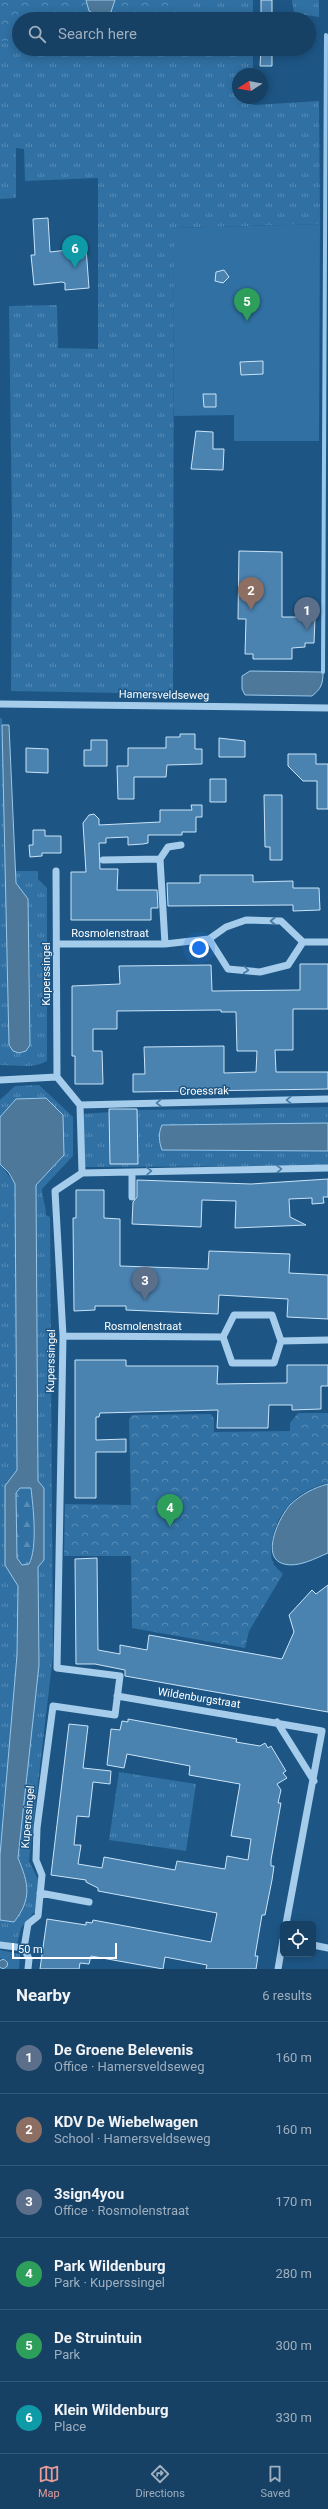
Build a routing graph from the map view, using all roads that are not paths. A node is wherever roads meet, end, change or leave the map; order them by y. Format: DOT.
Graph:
graph roads {
  1 [pos="0,704"];
  2 [pos="328,708"];
  3 [pos="181,845"];
  4 [pos="160,859"];
  5 [pos="103,860"];
  6 [pos="56,871"];
  7 [pos="209,939"];
  8 [pos="303,942"];
  9 [pos="328,942"];
  10 [pos="56,944"];
  11 [pos="164,944"];
  12 [pos="57,1077"];
  13 [pos="0,1080"];
  14 [pos="328,1099"];
  15 [pos="80,1105"];
  16 [pos="328,1168"];
  17 [pos="132,1172"];
  18 [pos="82,1173"];
  19 [pos="132,1197"];
  20 [pos="63,1336"];
  21 [pos="223,1337"];
  22 [pos="328,1340"];
  23 [pos="281,1341"];
  24 [pos="117,1696"];
  25 [pos="277,1722"];
  26 [pos="328,1726"];
  27 [pos="322,1731"];
  28 [pos="314,1781"];
  29 [pos="40,1893"];
  30 [pos="89,1902"];
  31 [pos="287,1921"];
  32 [pos="0,1945"];
  33 [pos="316,1946"];
  34 [pos="24,1948"];
  35 [pos="328,1948"];
  36 [pos="280,1957"];
  37 [pos="28,1969"];
  38 [pos="278,1969"];
  1 -- 2 [label="street, Hamersveldseweg"];
  3 -- 4 [label="street"];
  4 -- 5 [label="street"];
  4 -- 11 [label="street, Rosmolenstraat"];
  6 -- 10 [label="street, Kuperssingel"];
  8 -- 7 [label="street, Rosmolenstraat, one-way"];
  7 -- 8 [label="street, one-way"];
  7 -- 11 [label="street, Rosmolenstraat"];
  8 -- 9 [label="street"];
  10 -- 11 [label="street, Rosmolenstraat"];
  10 -- 12 [label="street, Kuperssingel"];
  12 -- 13 [label="street"];
  12 -- 15 [label="street"];
  14 -- 15 [label="street, Croessrak, one-way"];
  15 -- 18 [label="street"];
  17 -- 16 [label="street, one-way"];
  17 -- 18 [label="street"];
  17 -- 19 [label="street"];
  18 -- 20 [label="street, Kuperssingel"];
  20 -- 21 [label="street, Rosmolenstraat"];
  20 -- 24 [label="street, Kuperssingel"];
  21 -- 23 [label="street"];
  21 -- 23 [label="street"];
  22 -- 23 [label="street"];
  24 -- 25 [label="street, Wildenburgstraat"];
  24 -- 29 [label="street, Kuperssingel"];
  25 -- 27 [label="street, Wildenburgstraat"];
  25 -- 28 [label="street"];
  26 -- 27 [label="street"];
  27 -- 28 [label="street"];
  28 -- 31 [label="street"];
  29 -- 30 [label="street"];
  29 -- 34 [label="street, Kuperssingel"];
  32 -- 34 [label="street"];
  33 -- 35 [label="street"];
  34 -- 37 [label="street, Kuperssingel"];
  36 -- 38 [label="street"];
}
